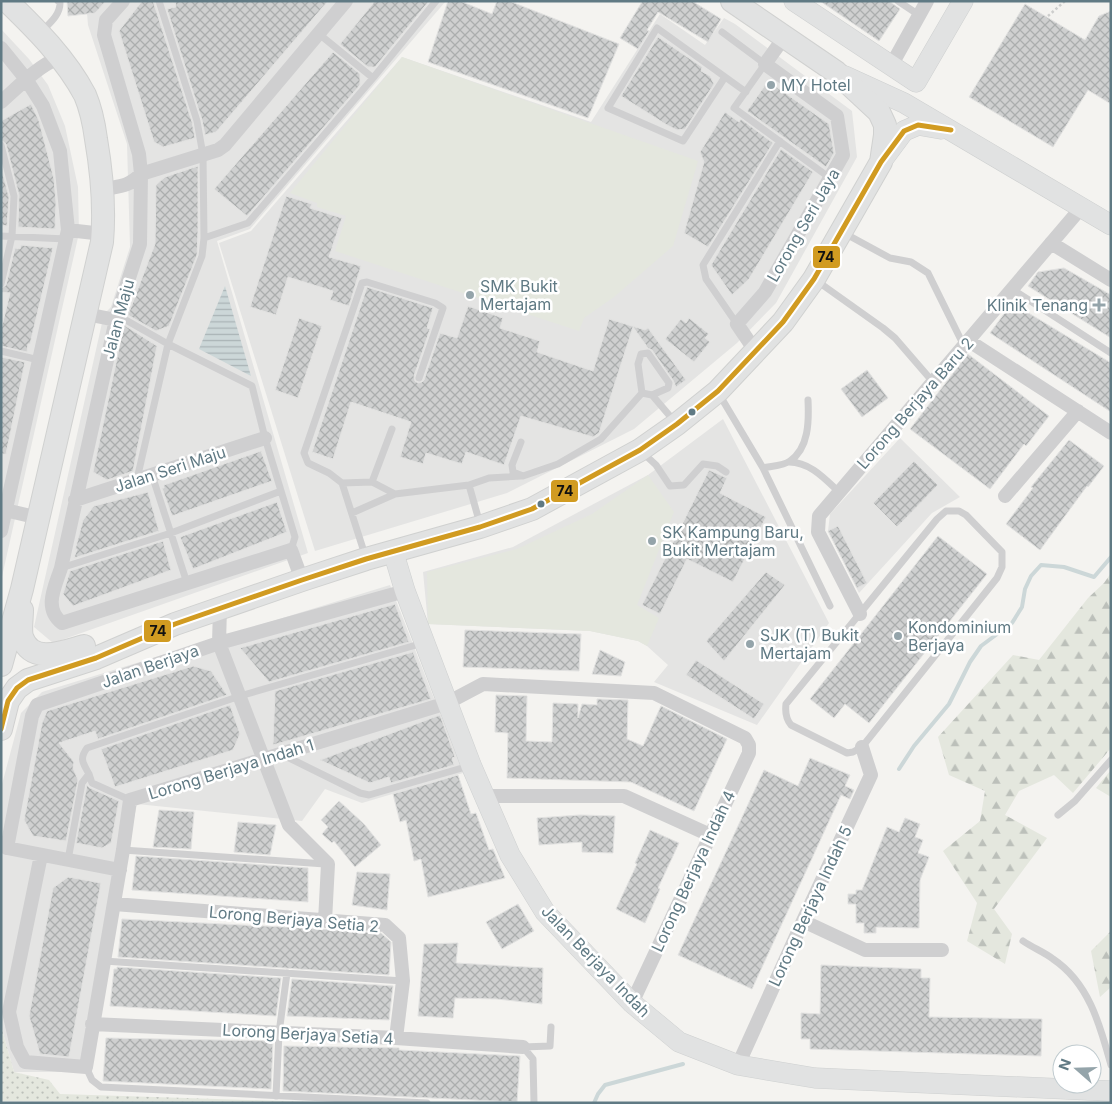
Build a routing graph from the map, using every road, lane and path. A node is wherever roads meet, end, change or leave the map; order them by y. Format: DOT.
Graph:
graph roads {
  1 [pos="58,1"];
  2 [pos="123,1"];
  3 [pos="159,1"];
  4 [pos="346,1"];
  5 [pos="436,1"];
  6 [pos="732,1"];
  7 [pos="794,1"];
  8 [pos="898,1"];
  9 [pos="927,1"];
  10 [pos="963,1"];
  11 [pos="1065,1"];
  12 [pos="15,6"];
  13 [pos="919,15"];
  14 [pos="1048,16"];
  15 [pos="722,32"];
  16 [pos="40,33"];
  17 [pos="319,34"];
  18 [pos="785,36"];
  19 [pos="1,48"];
  20 [pos="60,57"];
  21 [pos="765,64"];
  22 [pos="891,66"];
  23 [pos="836,72"];
  24 [pos="725,77"];
  25 [pos="373,78"];
  26 [pos="26,79"];
  27 [pos="746,92"];
  28 [pos="1,102"];
  29 [pos="951,130"];
  30 [pos="780,141"];
  31 [pos="1,146"];
  32 [pos="203,155"];
  33 [pos="881,162"];
  34 [pos="141,174"];
  35 [pos="830,178"];
  36 [pos="104,189"];
  37 [pos="1081,208"];
  38 [pos="1111,225"];
  39 [pos="842,232"];
  40 [pos="103,234"];
  41 [pos="67,235"];
  42 [pos="1,236"];
  43 [pos="12,236"];
  44 [pos="204,238"];
  45 [pos="1051,243"];
  46 [pos="814,279"];
  47 [pos="1111,280"];
  48 [pos="1,284"];
  49 [pos="1012,289"];
  50 [pos="86,314"];
  51 [pos="116,317"];
  52 [pos="737,324"];
  53 [pos="168,344"];
  54 [pos="967,344"];
  55 [pos="1,351"];
  56 [pos="756,352"];
  57 [pos="1111,353"];
  58 [pos="39,360"];
  59 [pos="419,378"];
  60 [pos="933,382"];
  61 [pos="718,391"];
  62 [pos="642,393"];
  63 [pos="652,395"];
  64 [pos="808,400"];
  65 [pos="1078,411"];
  66 [pos="677,424"];
  67 [pos="392,429"];
  68 [pos="1111,433"];
  69 [pos="265,438"];
  70 [pos="521,442"];
  71 [pos="640,450"];
  72 [pos="789,462"];
  73 [pos="763,468"];
  74 [pos="726,472"];
  75 [pos="152,475"];
  76 [pos="523,476"];
  77 [pos="137,480"];
  78 [pos="372,482"];
  79 [pos="342,483"];
  80 [pos="468,485"];
  81 [pos="281,491"];
  82 [pos="839,492"];
  83 [pos="395,494"];
  84 [pos="1005,496"];
  85 [pos="75,500"];
  86 [pos="4,510"];
  87 [pos="352,513"];
  88 [pos="39,518"];
  89 [pos="480,527"];
  90 [pos="1,531"];
  91 [pos="171,533"];
  92 [pos="291,550"];
  93 [pos="393,551"];
  94 [pos="366,559"];
  95 [pos="61,568"];
  96 [pos="302,580"];
  97 [pos="187,583"];
  98 [pos="22,589"];
  99 [pos="405,591"];
  100 [pos="830,606"];
  101 [pos="220,608"];
  102 [pos="860,614"];
  103 [pos="175,624"];
  104 [pos="220,643"];
  105 [pos="424,643"];
  106 [pos="5,644"];
  107 [pos="1,665"];
  108 [pos="240,696"];
  109 [pos="447,703"];
  110 [pos="1,729"];
  111 [pos="745,738"];
  112 [pos="862,747"];
  113 [pos="281,754"];
  114 [pos="263,759"];
  115 [pos="1111,760"];
  116 [pos="470,765"];
  117 [pos="89,774"];
  118 [pos="484,796"];
  119 [pos="130,800"];
  120 [pos="1058,815"];
  121 [pos="710,834"];
  122 [pos="4,847"];
  123 [pos="123,850"];
  124 [pos="41,855"];
  125 [pos="68,860"];
  126 [pos="328,864"];
  127 [pos="120,870"];
  128 [pos="114,904"];
  129 [pos="325,921"];
  130 [pos="802,921"];
  131 [pos="1023,941"];
  132 [pos="942,950"];
  133 [pos="104,961"];
  134 [pos="287,973"];
  135 [pos="403,981"];
  136 [pos="632,1003"];
  137 [pos="5,1012"];
  138 [pos="92,1024"];
  139 [pos="551,1027"];
  140 [pos="279,1033"];
  141 [pos="396,1038"];
  142 [pos="523,1047"];
  143 [pos="738,1065"];
  144 [pos="1111,1065"];
  145 [pos="86,1067"];
  146 [pos="1111,1091"];
  147 [pos="276,1096"];
  148 [pos="427,1103"];
  149 [pos="534,1103"];
  1 -- 16 [label="lane"];
  2 -- 34 [label="street, Jalan Maju"];
  3 -- 32 [label="lane"];
  4 -- 17 [label="street"];
  5 -- 25 [label="lane"];
  6 -- 18 [label="main road"];
  7 -- 22 [label="street"];
  8 -- 13 [label="lane"];
  9 -- 13 [label="street"];
  10 -- 22 [label="street"];
  11 -- 14 [label="path"];
  12 -- 16 [label="main road, Jalan Maju"];
  13 -- 22 [label="street"];
  15 -- 21 [label="lane"];
  16 -- 20 [label="main road, Jalan Maju"];
  17 -- 25 [label="lane"];
  17 -- 32 [label="street"];
  18 -- 21 [label="street"];
  18 -- 23 [label="main road"];
  19 -- 26 [label="street"];
  20 -- 26 [label="street"];
  20 -- 36 [label="main road, Jalan Maju"];
  21 -- 27 [label="lane"];
  21 -- 35 [label="street, Lorong Seri Jaya"];
  23 -- 29 [label="street"];
  23 -- 33 [label="main road"];
  24 -- 24 [label="lane"];
  24 -- 27 [label="lane"];
  25 -- 44 [label="lane"];
  26 -- 28 [label="street"];
  26 -- 41 [label="street"];
  27 -- 30 [label="lane"];
  29 -- 33 [label="street, Jalan Berjaya"];
  29 -- 37 [label="street"];
  30 -- 35 [label="lane"];
  30 -- 52 [label="lane"];
  31 -- 43 [label="lane"];
  32 -- 34 [label="street"];
  32 -- 44 [label="lane"];
  33 -- 39 [label="main road, Jalan Berjaya"];
  34 -- 36 [label="street"];
  34 -- 51 [label="street, Jalan Maju"];
  35 -- 52 [label="street, Lorong Seri Jaya"];
  36 -- 40 [label="main road, Jalan Maju"];
  37 -- 38 [label="street"];
  37 -- 45 [label="street, Lorong Berjaya Baru 2"];
  39 -- 46 [label="main road, Jalan Berjaya"];
  39 -- 54 [label="lane"];
  40 -- 41 [label="street"];
  40 -- 50 [label="main road, Jalan Maju"];
  41 -- 43 [label="lane"];
  41 -- 58 [label="street"];
  42 -- 43 [label="lane"];
  43 -- 48 [label="lane"];
  44 -- 53 [label="lane"];
  45 -- 47 [label="street"];
  45 -- 49 [label="street, Lorong Berjaya Baru 2"];
  46 -- 56 [label="main road, Jalan Berjaya"];
  46 -- 60 [label="lane"];
  49 -- 54 [label="street, Lorong Berjaya Baru 2"];
  49 -- 57 [label="lane"];
  50 -- 51 [label="street"];
  50 -- 88 [label="main road, Jalan Maju"];
  51 -- 53 [label="lane"];
  51 -- 85 [label="street, Jalan Maju"];
  52 -- 56 [label="street"];
  53 -- 69 [label="lane"];
  53 -- 77 [label="lane"];
  54 -- 60 [label="street, Lorong Berjaya Baru 2"];
  54 -- 65 [label="street"];
  55 -- 58 [label="lane"];
  56 -- 61 [label="main road, Jalan Berjaya"];
  58 -- 86 [label="street"];
  59 -- 79 [label="lane"];
  60 -- 82 [label="street, Lorong Berjaya Baru 2"];
  61 -- 66 [label="main road, Jalan Berjaya"];
  61 -- 73 [label="lane"];
  62 -- 63 [label="lane"];
  62 -- 63 [label="lane"];
  62 -- 76 [label="lane"];
  63 -- 66 [label="lane"];
  64 -- 72 [label="lane"];
  65 -- 68 [label="street"];
  65 -- 84 [label="street"];
  66 -- 71 [label="main road, Jalan Berjaya"];
  67 -- 78 [label="lane"];
  69 -- 75 [label="street, Jalan Seri Maju"];
  69 -- 81 [label="lane"];
  70 -- 76 [label="lane"];
  71 -- 74 [label="lane"];
  71 -- 89 [label="main road, Jalan Berjaya"];
  72 -- 73 [label="lane"];
  72 -- 82 [label="lane"];
  73 -- 100 [label="lane"];
  75 -- 77 [label="street, Jalan Seri Maju"];
  75 -- 91 [label="lane"];
  76 -- 80 [label="lane"];
  77 -- 85 [label="street, Jalan Seri Maju"];
  78 -- 79 [label="lane"];
  78 -- 83 [label="lane"];
  79 -- 87 [label="lane"];
  80 -- 83 [label="lane"];
  80 -- 89 [label="lane"];
  81 -- 91 [label="lane"];
  81 -- 92 [label="lane"];
  82 -- 102 [label="street, Lorong Berjaya Baru 2"];
  83 -- 87 [label="lane"];
  85 -- 95 [label="street, Jalan Maju"];
  86 -- 88 [label="street"];
  86 -- 90 [label="street"];
  87 -- 94 [label="lane"];
  88 -- 98 [label="main road, Jalan Maju"];
  89 -- 93 [label="main road, Jalan Berjaya"];
  91 -- 95 [label="lane"];
  91 -- 97 [label="lane"];
  92 -- 96 [label="street"];
  92 -- 97 [label="street"];
  93 -- 94 [label="main road, Jalan Berjaya"];
  93 -- 99 [label="street, Jalan Berjaya Indah"];
  94 -- 96 [label="main road, Jalan Berjaya"];
  95 -- 97 [label="street, Jalan Maju"];
  96 -- 101 [label="main road, Jalan Berjaya"];
  98 -- 103 [label="main road"];
  98 -- 106 [label="main road, Jalan Maju"];
  99 -- 104 [label="street, Jalan Berjaya"];
  99 -- 105 [label="street, Jalan Berjaya Indah"];
  101 -- 103 [label="main road, Jalan Berjaya"];
  101 -- 104 [label="street"];
  102 -- 112 [label="lane"];
  102 -- 112 [label="lane"];
  103 -- 110 [label="main road, Jalan Berjaya"];
  104 -- 108 [label="street"];
  104 -- 122 [label="street, Jalan Berjaya"];
  105 -- 108 [label="lane"];
  105 -- 109 [label="street, Jalan Berjaya Indah"];
  106 -- 107 [label="main road, Jalan Maju"];
  108 -- 114 [label="street"];
  108 -- 117 [label="lane"];
  109 -- 111 [label="street, Lorong Berjaya Indah 1"];
  109 -- 113 [label="street, Lorong Berjaya Indah 1"];
  109 -- 116 [label="street, Jalan Berjaya Indah"];
  111 -- 121 [label="street, Lorong Berjaya Indah 4"];
  112 -- 130 [label="street, Lorong Berjaya Indah 5"];
  113 -- 114 [label="street, Lorong Berjaya Indah 1"];
  113 -- 116 [label="lane"];
  114 -- 119 [label="street, Lorong Berjaya Indah 1"];
  114 -- 126 [label="street"];
  115 -- 120 [label="lane"];
  116 -- 118 [label="street, Jalan Berjaya Indah"];
  117 -- 119 [label="lane"];
  117 -- 125 [label="lane"];
  118 -- 121 [label="street"];
  118 -- 136 [label="street, Jalan Berjaya Indah"];
  119 -- 123 [label="street, Lorong Berjaya Indah 1"];
  121 -- 136 [label="street, Lorong Berjaya Indah 4"];
  122 -- 124 [label="street"];
  123 -- 126 [label="lane"];
  123 -- 127 [label="street, Lorong Berjaya Indah 1"];
  124 -- 125 [label="street"];
  124 -- 137 [label="street"];
  125 -- 127 [label="street"];
  126 -- 129 [label="street"];
  127 -- 128 [label="street, Lorong Berjaya Indah 1"];
  128 -- 129 [label="street, Lorong Berjaya Setia 2"];
  128 -- 133 [label="street, Lorong Berjaya Indah 1"];
  129 -- 135 [label="street, Lorong Berjaya Setia 2"];
  130 -- 132 [label="street"];
  130 -- 143 [label="street, Lorong Berjaya Indah 5"];
  131 -- 144 [label="lane"];
  133 -- 134 [label="lane"];
  133 -- 138 [label="street, Lorong Berjaya Indah 1"];
  134 -- 135 [label="lane"];
  134 -- 140 [label="lane"];
  135 -- 141 [label="street, Lorong Berjaya Setia 2"];
  136 -- 143 [label="street, Jalan Berjaya Indah"];
  137 -- 145 [label="street"];
  138 -- 140 [label="street, Lorong Berjaya Setia 4"];
  138 -- 145 [label="street, Lorong Berjaya Indah 1"];
  139 -- 142 [label="lane"];
  140 -- 141 [label="street, Lorong Berjaya Setia 4"];
  140 -- 147 [label="lane"];
  141 -- 142 [label="street, Lorong Berjaya Setia 4"];
  142 -- 149 [label="lane"];
  143 -- 146 [label="street, Jalan Berjaya Indah"];
  145 -- 147 [label="lane"];
  147 -- 148 [label="lane"];
}
